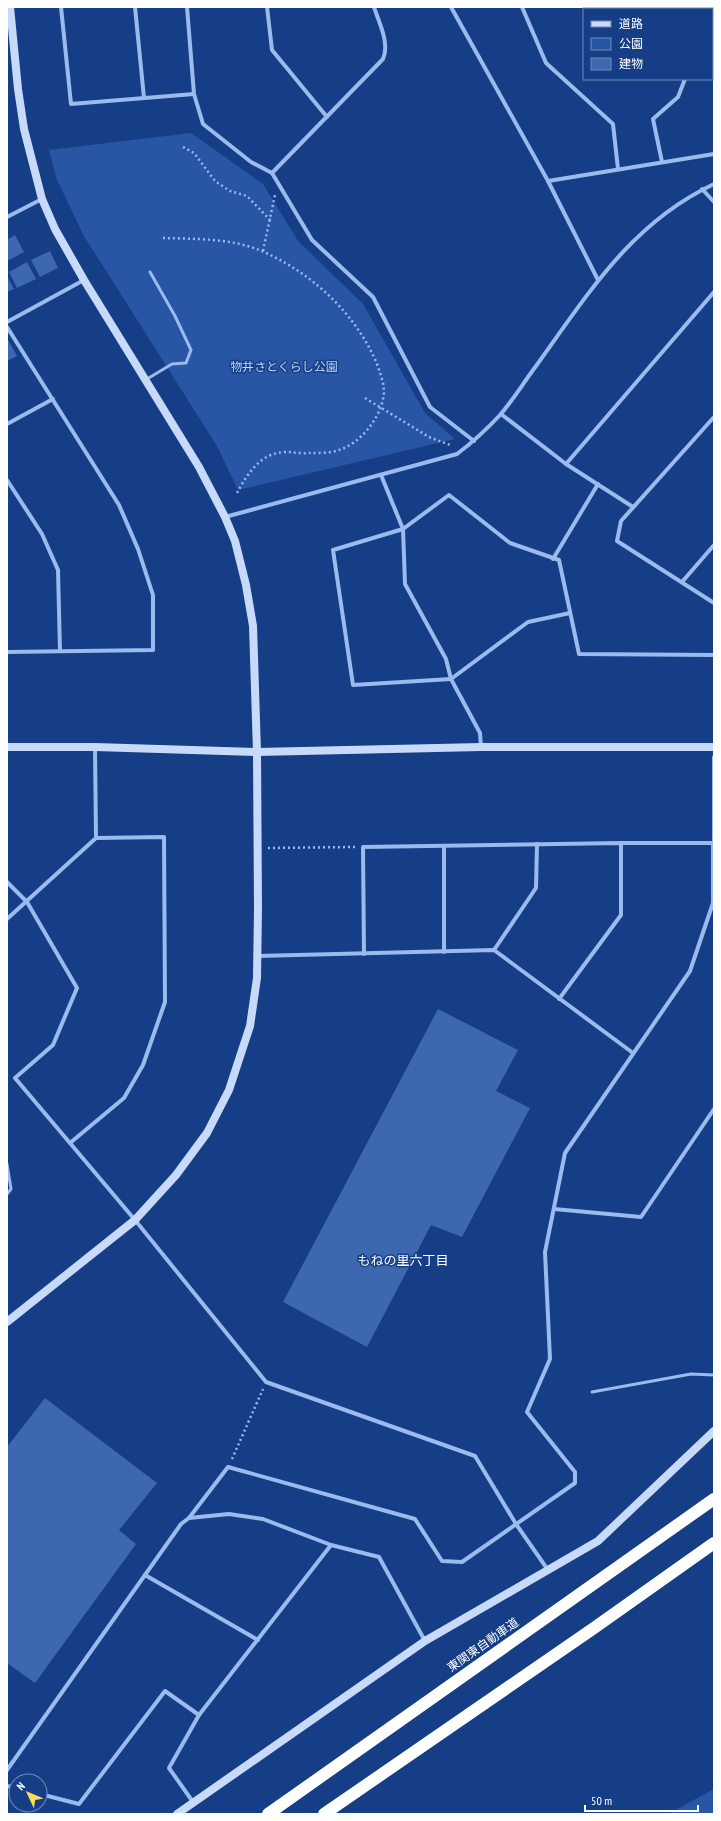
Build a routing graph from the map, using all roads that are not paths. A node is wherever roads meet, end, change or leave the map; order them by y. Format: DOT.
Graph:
graph roads {
  1 [pos="10,7"];
  2 [pos="61,7"];
  3 [pos="135,7"];
  4 [pos="187,7"];
  5 [pos="267,7"];
  6 [pos="374,7"];
  7 [pos="451,7"];
  8 [pos="522,7"];
  9 [pos="685,80"];
  10 [pos="194,94"];
  11 [pos="144,98"];
  12 [pos="327,117"];
  13 [pos="714,154"];
  14 [pos="662,162"];
  15 [pos="618,169"];
  16 [pos="272,173"];
  17 [pos="548,180"];
  18 [pos="714,184"];
  19 [pos="702,189"];
  20 [pos="42,199"];
  21 [pos="714,202"];
  22 [pos="7,217"];
  23 [pos="150,272"];
  24 [pos="84,280"];
  25 [pos="598,280"];
  26 [pos="714,292"];
  27 [pos="7,322"];
  28 [pos="7,326"];
  29 [pos="145,380"];
  30 [pos="53,399"];
  31 [pos="500,414"];
  32 [pos="714,417"];
  33 [pos="7,424"];
  34 [pos="474,441"];
  35 [pos="566,464"];
  36 [pos="381,475"];
  37 [pos="7,480"];
  38 [pos="598,484"];
  39 [pos="633,507"];
  40 [pos="225,517"];
  41 [pos="403,529"];
  42 [pos="714,545"];
  43 [pos="553,559"];
  44 [pos="682,582"];
  45 [pos="714,603"];
  46 [pos="570,613"];
  47 [pos="60,651"];
  48 [pos="7,652"];
  49 [pos="714,655"];
  50 [pos="451,679"];
  51 [pos="7,747"];
  52 [pos="95,747"];
  53 [pos="481,747"];
  54 [pos="714,747"];
  55 [pos="257,752"];
  56 [pos="714,757"];
  57 [pos="96,838"];
  58 [pos="713,842"];
  59 [pos="621,843"];
  60 [pos="537,844"];
  61 [pos="444,846"];
  62 [pos="7,882"];
  63 [pos="27,902"];
  64 [pos="7,919"];
  65 [pos="494,950"];
  66 [pos="444,952"];
  67 [pos="364,954"];
  68 [pos="257,956"];
  69 [pos="559,999"];
  70 [pos="633,1053"];
  71 [pos="714,1109"];
  72 [pos="70,1143"];
  73 [pos="7,1164"];
  74 [pos="7,1194"];
  75 [pos="554,1209"];
  76 [pos="135,1220"];
  77 [pos="7,1322"];
  78 [pos="714,1375"];
  79 [pos="592,1392"];
  80 [pos="714,1431"];
  81 [pos="714,1499"];
  82 [pos="189,1518"];
  83 [pos="516,1524"];
  84 [pos="714,1543"];
  85 [pos="332,1545"];
  86 [pos="548,1570"];
  87 [pos="145,1575"];
  88 [pos="258,1640"];
  89 [pos="425,1641"];
  90 [pos="199,1715"];
  91 [pos="7,1770"];
  92 [pos="48,1796"];
  93 [pos="193,1803"];
  94 [pos="177,1814"];
  95 [pos="268,1814"];
  96 [pos="324,1814"];
  1 -- 20 [label="street"];
  2 -- 11 [label="street"];
  3 -- 11 [label="street"];
  4 -- 10 [label="street"];
  5 -- 12 [label="street"];
  6 -- 12 [label="street"];
  7 -- 17 [label="street"];
  8 -- 15 [label="street"];
  9 -- 14 [label="street"];
  10 -- 11 [label="street"];
  10 -- 16 [label="street"];
  12 -- 16 [label="street"];
  13 -- 14 [label="street"];
  14 -- 15 [label="street"];
  15 -- 17 [label="street"];
  16 -- 34 [label="street"];
  17 -- 25 [label="street"];
  18 -- 19 [label="street"];
  19 -- 21 [label="street"];
  19 -- 25 [label="street"];
  20 -- 22 [label="street"];
  20 -- 24 [label="street"];
  23 -- 29 [label="lane"];
  24 -- 27 [label="street"];
  24 -- 29 [label="street"];
  25 -- 31 [label="street"];
  26 -- 35 [label="street"];
  28 -- 30 [label="street"];
  29 -- 40 [label="street"];
  30 -- 33 [label="street"];
  30 -- 47 [label="street"];
  31 -- 34 [label="street"];
  31 -- 35 [label="street"];
  32 -- 39 [label="street"];
  34 -- 36 [label="street"];
  35 -- 38 [label="street"];
  36 -- 40 [label="street"];
  36 -- 41 [label="street"];
  37 -- 47 [label="street"];
  38 -- 39 [label="street"];
  38 -- 43 [label="street"];
  39 -- 44 [label="street"];
  40 -- 55 [label="street"];
  41 -- 43 [label="street"];
  41 -- 50 [label="street"];
  41 -- 50 [label="street"];
  42 -- 44 [label="street"];
  43 -- 46 [label="street"];
  44 -- 45 [label="street"];
  46 -- 49 [label="street"];
  46 -- 50 [label="street"];
  47 -- 48 [label="street"];
  50 -- 53 [label="street"];
  51 -- 52 [label="street"];
  52 -- 55 [label="street"];
  52 -- 57 [label="street"];
  53 -- 54 [label="street"];
  53 -- 55 [label="street"];
  55 -- 68 [label="street"];
  56 -- 58 [label="street"];
  57 -- 63 [label="street"];
  57 -- 72 [label="street"];
  58 -- 59 [label="street"];
  58 -- 70 [label="street"];
  59 -- 60 [label="street"];
  59 -- 69 [label="street"];
  60 -- 61 [label="street"];
  60 -- 65 [label="street"];
  61 -- 66 [label="street"];
  61 -- 67 [label="street"];
  62 -- 63 [label="street"];
  63 -- 64 [label="street"];
  63 -- 72 [label="street"];
  65 -- 66 [label="street"];
  65 -- 69 [label="street"];
  66 -- 67 [label="street"];
  67 -- 68 [label="street"];
  68 -- 76 [label="street"];
  69 -- 70 [label="street"];
  70 -- 75 [label="street"];
  71 -- 75 [label="street"];
  72 -- 76 [label="street"];
  73 -- 74 [label="lane"];
  75 -- 83 [label="street"];
  76 -- 77 [label="street"];
  76 -- 83 [label="street"];
  78 -- 79 [label="lane"];
  80 -- 86 [label="street"];
  81 -- 95 [label="highway, 東関東自動車道"];
  82 -- 83 [label="street"];
  82 -- 85 [label="street"];
  82 -- 87 [label="street"];
  83 -- 86 [label="street"];
  84 -- 96 [label="highway"];
  85 -- 88 [label="street"];
  85 -- 89 [label="street"];
  86 -- 89 [label="street"];
  87 -- 88 [label="street"];
  87 -- 91 [label="street"];
  88 -- 90 [label="street"];
  89 -- 93 [label="street"];
  90 -- 92 [label="street"];
  90 -- 93 [label="street"];
  93 -- 94 [label="street"];
}
